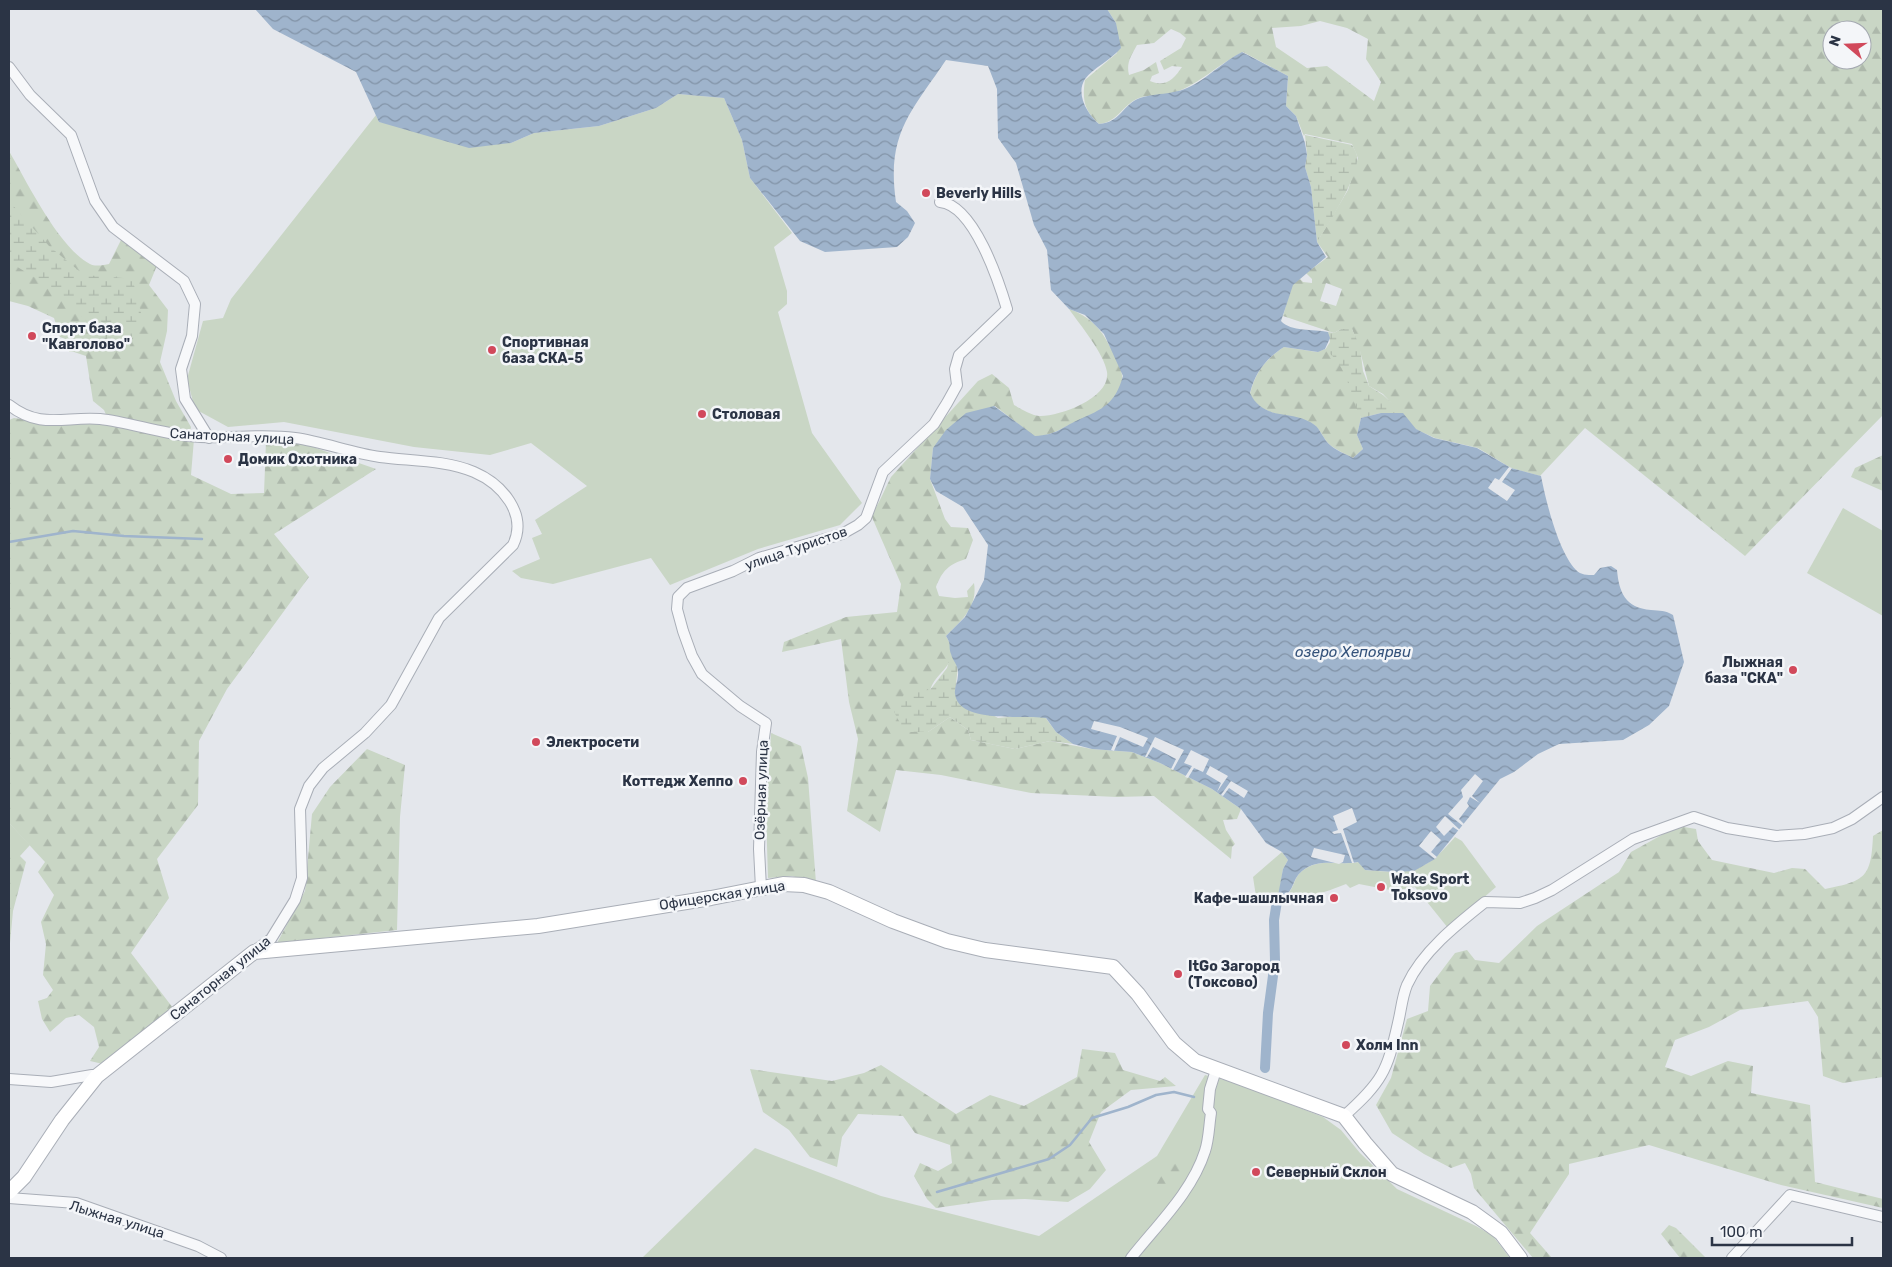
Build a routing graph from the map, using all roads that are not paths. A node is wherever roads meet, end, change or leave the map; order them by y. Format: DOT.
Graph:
graph roads {
  1 [pos="9,67"];
  2 [pos="940,202"];
  3 [pos="9,405"];
  4 [pos="209,438"];
  5 [pos="677,609"];
  6 [pos="1883,796"];
  7 [pos="761,888"];
  8 [pos="254,952"];
  9 [pos="1220,1071"];
  10 [pos="97,1076"];
  11 [pos="9,1078"];
  12 [pos="1344,1116"];
  13 [pos="9,1192"];
  14 [pos="9,1198"];
  15 [pos="1883,1217"];
  16 [pos="221,1258"];
  17 [pos="1131,1258"];
  18 [pos="1520,1258"];
  19 [pos="1732,1258"];
  1 -- 4 [label="street"];
  2 -- 5 [label="street, улица Туристов"];
  3 -- 4 [label="street, Санаторная улица"];
  4 -- 8 [label="street, Санаторная улица"];
  5 -- 7 [label="street, Озёрная улица"];
  6 -- 12 [label="street"];
  7 -- 8 [label="street, Офицерская улица"];
  7 -- 9 [label="street, Офицерская улица"];
  8 -- 10 [label="street, Санаторная улица"];
  9 -- 12 [label="street, Офицерская улица"];
  9 -- 17 [label="street"];
  10 -- 11 [label="street"];
  10 -- 13 [label="street, Санаторная улица"];
  12 -- 18 [label="street"];
  14 -- 16 [label="street, Лыжная улица"];
  15 -- 19 [label="street"];
}
